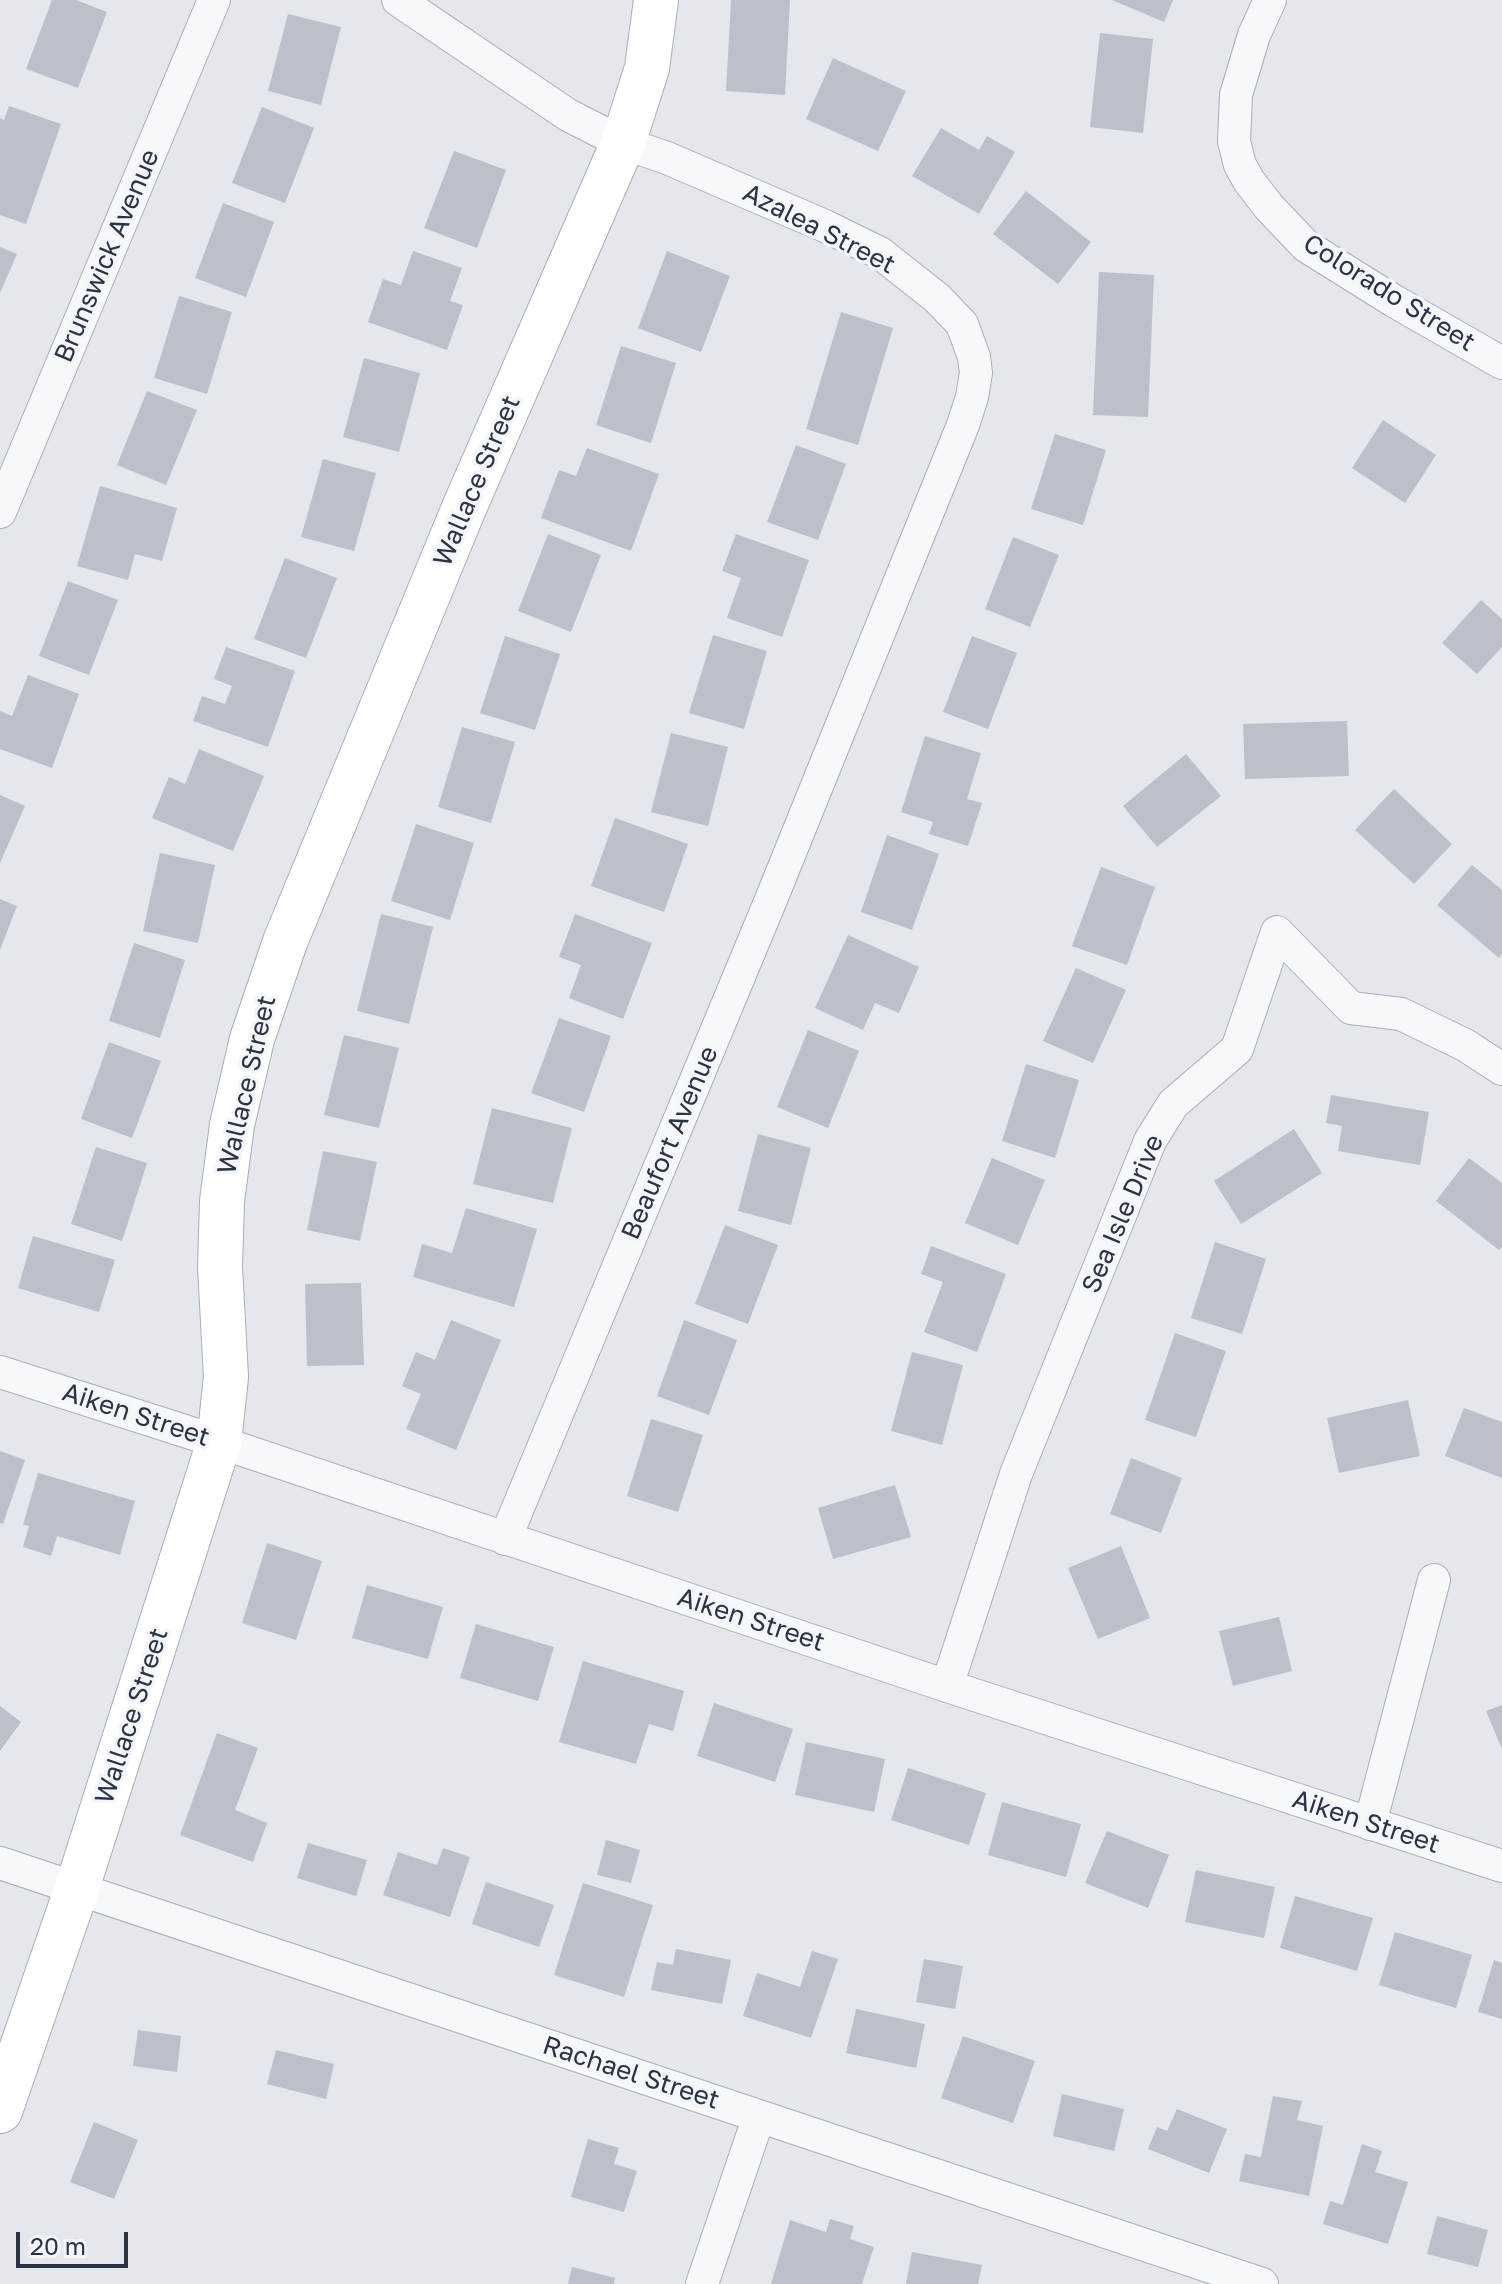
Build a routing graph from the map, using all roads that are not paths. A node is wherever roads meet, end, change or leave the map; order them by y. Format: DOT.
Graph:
graph roads {
  1 [pos="214,0"];
  2 [pos="398,0"];
  3 [pos="656,0"];
  4 [pos="1270,0"];
  5 [pos="623,143"];
  6 [pos="1502,363"];
  7 [pos="9,465"];
  8 [pos="0,512"];
  9 [pos="831,746"];
  10 [pos="1502,1069"];
  11 [pos="0,1372"];
  12 [pos="219,1442"];
  13 [pos="505,1539"];
  14 [pos="1434,1580"];
  15 [pos="947,1686"];
  16 [pos="1370,1824"];
  17 [pos="0,1863"];
  18 [pos="1502,1866"];
  19 [pos="77,1888"];
  20 [pos="0,2111"];
  21 [pos="759,2116"];
  22 [pos="1189,2272"];
  23 [pos="702,2284"];
  24 [pos="1262,2284"];
  1 -- 7 [label="street, Brunswick Avenue"];
  2 -- 5 [label="street, Azalea Street"];
  3 -- 5 [label="street, Wallace Street"];
  4 -- 6 [label="street, Colorado Street"];
  5 -- 9 [label="street, Azalea Street"];
  5 -- 12 [label="street, Wallace Street"];
  7 -- 8 [label="street, Brunswick Avenue"];
  9 -- 13 [label="street, Beaufort Avenue"];
  10 -- 15 [label="street, Sea Isle Drive"];
  11 -- 12 [label="street, Aiken Street"];
  12 -- 13 [label="street, Aiken Street"];
  12 -- 19 [label="street, Wallace Street"];
  13 -- 15 [label="street, Aiken Street"];
  14 -- 16 [label="street"];
  15 -- 16 [label="street, Aiken Street"];
  16 -- 18 [label="street, Aiken Street"];
  17 -- 19 [label="street, Rachael Street"];
  19 -- 20 [label="street, Wallace Street"];
  19 -- 21 [label="street, Rachael Street"];
  21 -- 22 [label="street, Rachael Street"];
  21 -- 23 [label="street"];
  22 -- 24 [label="street, Rachael Street"];
}
